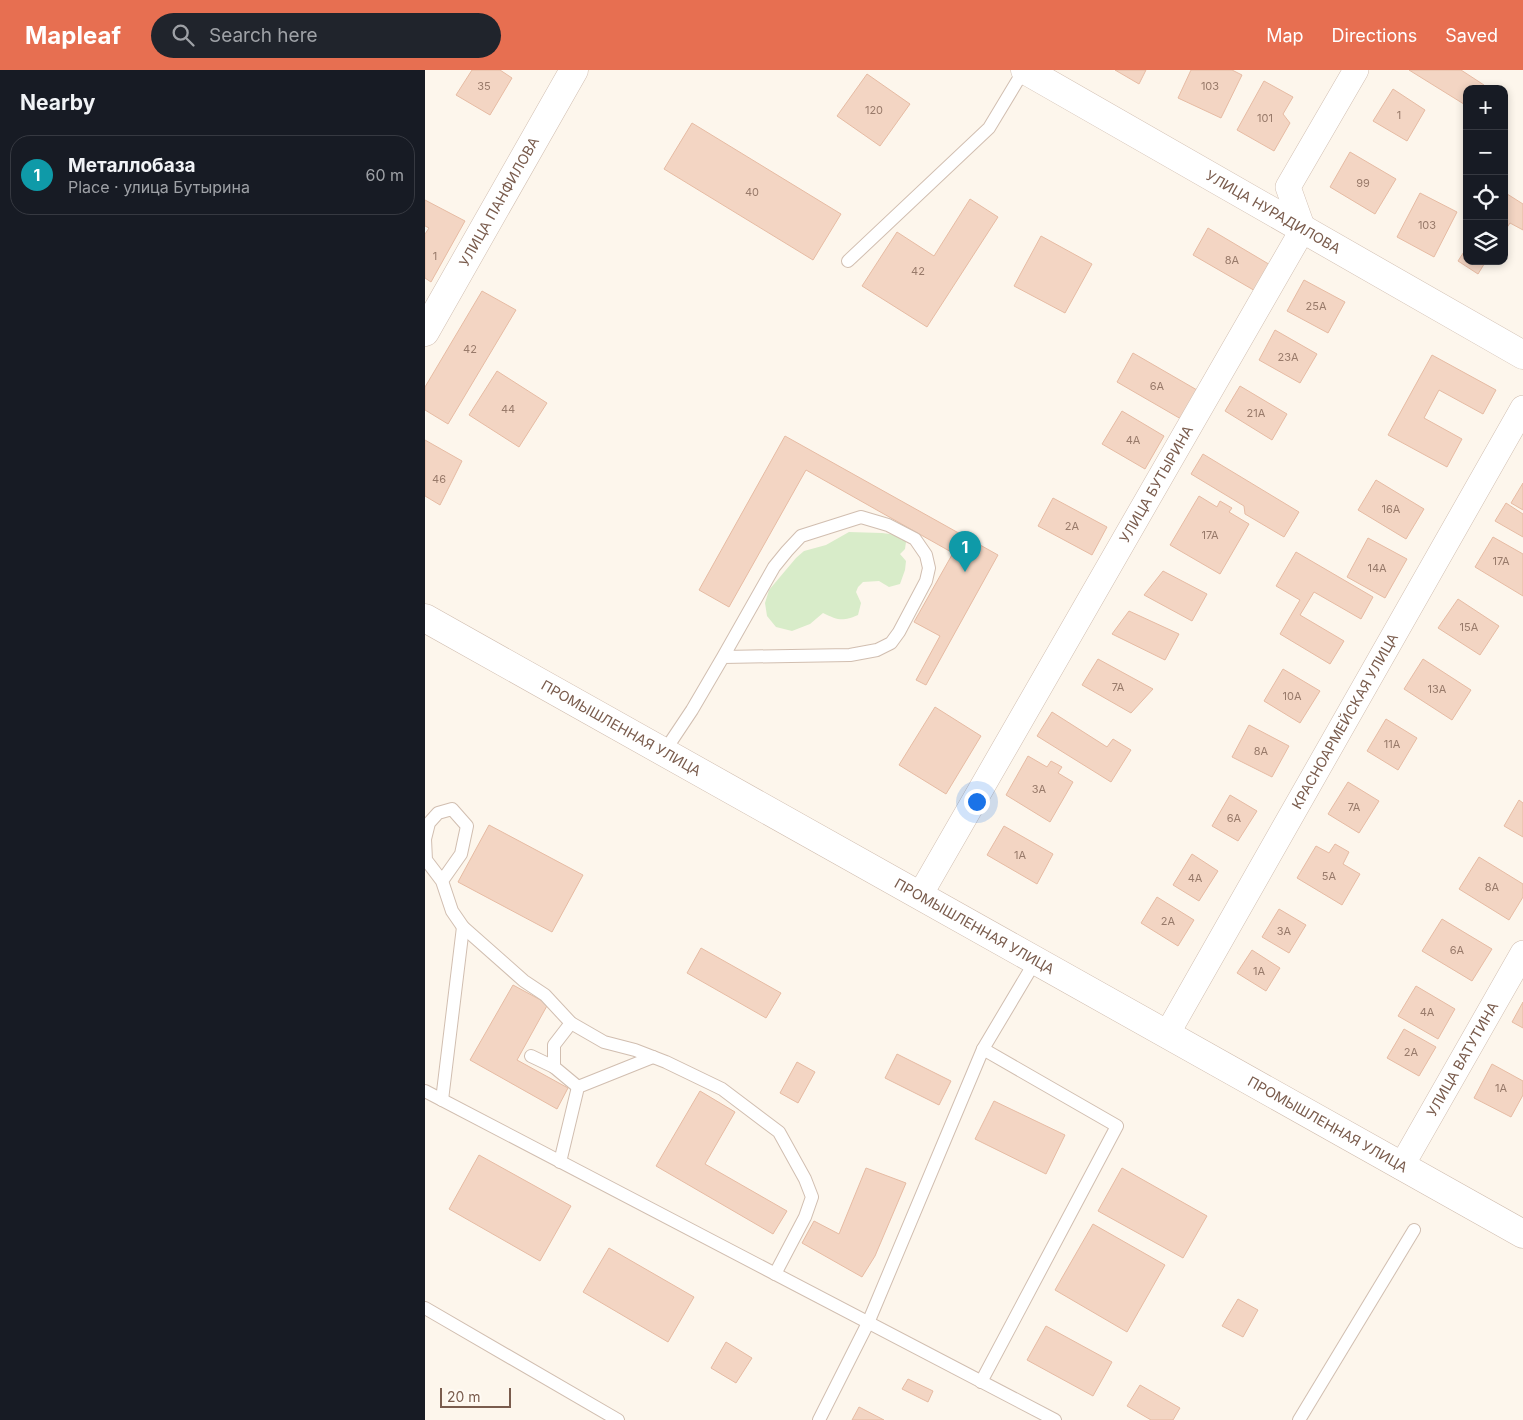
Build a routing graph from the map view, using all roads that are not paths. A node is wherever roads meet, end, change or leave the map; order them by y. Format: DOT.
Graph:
graph roads {
  1 [pos="574,70"];
  2 [pos="1356,70"];
  3 [pos="1035,73"];
  4 [pos="1303,229"];
  5 [pos="848,261"];
  6 [pos="429,317"];
  7 [pos="1523,355"];
  8 [pos="1523,408"];
  9 [pos="425,618"];
  10 [pos="723,657"];
  11 [pos="664,752"];
  12 [pos="442,881"];
  13 [pos="921,895"];
  14 [pos="463,927"];
  15 [pos="1523,953"];
  16 [pos="1037,960"];
  17 [pos="571,1023"];
  18 [pos="1167,1034"];
  19 [pos="983,1049"];
  20 [pos="531,1056"];
  21 [pos="653,1057"];
  22 [pos="554,1067"];
  23 [pos="578,1087"];
  24 [pos="425,1091"];
  25 [pos="442,1100"];
  26 [pos="560,1162"];
  27 [pos="1401,1167"];
  28 [pos="1414,1230"];
  29 [pos="1523,1234"];
  30 [pos="775,1274"];
  31 [pos="425,1308"];
  32 [pos="868,1322"];
  33 [pos="981,1382"];
  34 [pos="618,1420"];
  35 [pos="819,1420"];
  36 [pos="1055,1420"];
  37 [pos="1299,1420"];
  1 -- 6 [label="street, УЛИЦА ПАНФИЛОВА"];
  2 -- 4 [label="street"];
  3 -- 4 [label="street, УЛИЦА НУРАДИЛОВА"];
  3 -- 5 [label="lane"];
  4 -- 7 [label="street, УЛИЦА НУРАДИЛОВА"];
  4 -- 13 [label="street, УЛИЦА БУТЫРИНА"];
  8 -- 18 [label="street, КРАСНОАРМЕЙСКАЯ УЛИЦА"];
  9 -- 11 [label="street, ПРОМЫШЛЕННАЯ УЛИЦА"];
  10 -- 10 [label="lane"];
  10 -- 11 [label="lane"];
  11 -- 13 [label="street, ПРОМЫШЛЕННАЯ УЛИЦА"];
  12 -- 12 [label="lane"];
  12 -- 14 [label="lane"];
  13 -- 16 [label="street, ПРОМЫШЛЕННАЯ УЛИЦА"];
  14 -- 17 [label="lane"];
  14 -- 25 [label="lane"];
  15 -- 27 [label="street, УЛИЦА ВАТУТИНА"];
  16 -- 18 [label="street, ПРОМЫШЛЕННАЯ УЛИЦА"];
  16 -- 19 [label="lane"];
  17 -- 21 [label="lane"];
  17 -- 22 [label="lane"];
  18 -- 27 [label="street, ПРОМЫШЛЕННАЯ УЛИЦА"];
  19 -- 32 [label="lane"];
  19 -- 33 [label="lane"];
  20 -- 22 [label="lane"];
  21 -- 23 [label="lane"];
  21 -- 30 [label="lane"];
  22 -- 23 [label="lane"];
  23 -- 26 [label="lane"];
  24 -- 25 [label="lane"];
  25 -- 26 [label="lane"];
  26 -- 30 [label="lane"];
  27 -- 29 [label="street, ПРОМЫШЛЕННАЯ УЛИЦА"];
  28 -- 37 [label="lane"];
  30 -- 32 [label="lane"];
  31 -- 34 [label="lane"];
  32 -- 33 [label="lane"];
  32 -- 35 [label="lane"];
  33 -- 36 [label="lane"];
}
